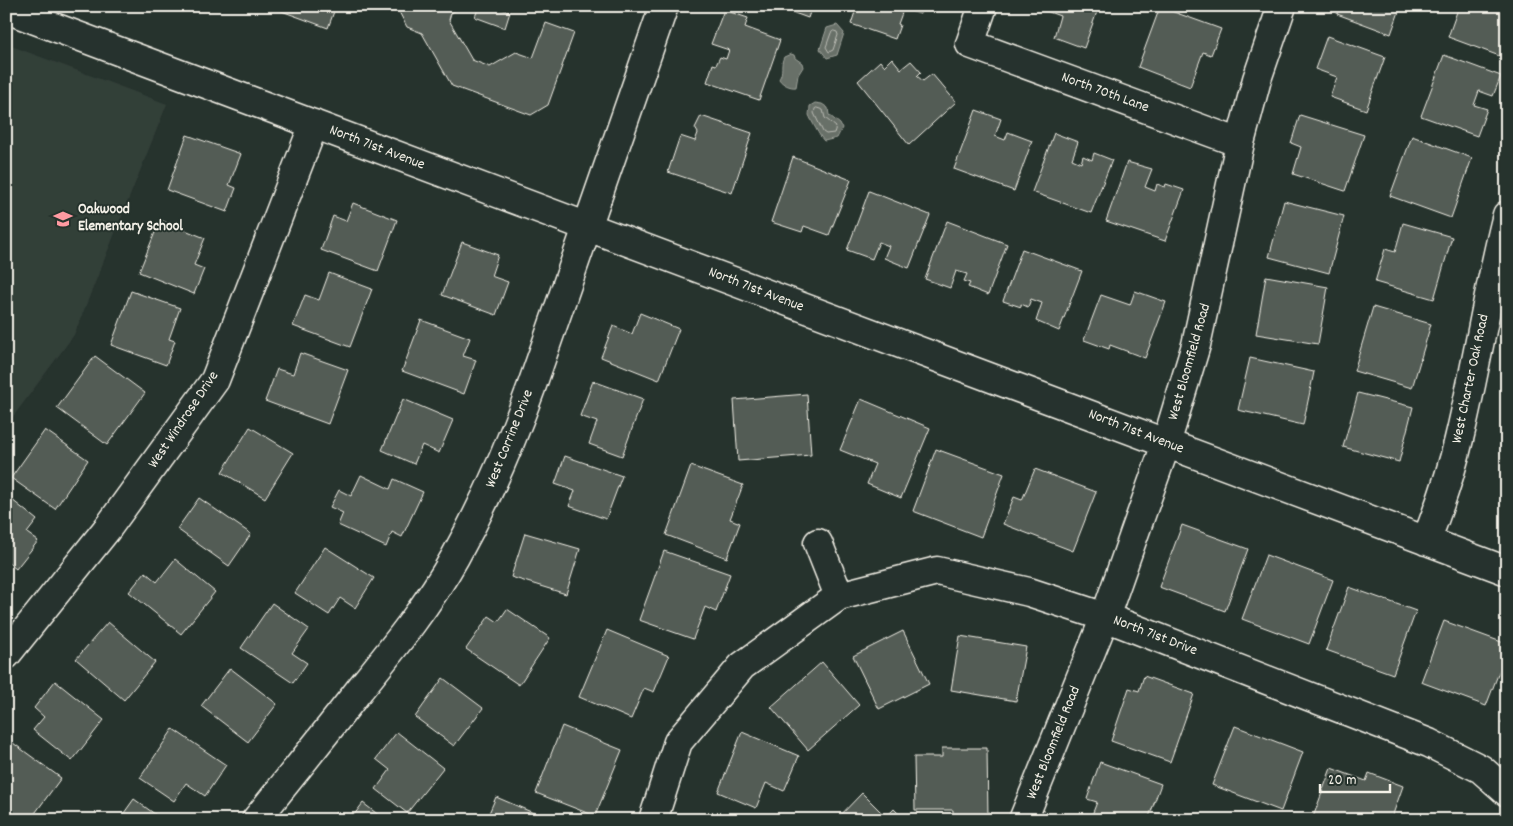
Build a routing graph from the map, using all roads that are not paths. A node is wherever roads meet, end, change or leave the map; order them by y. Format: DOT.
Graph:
graph roads {
  1 [pos="664,6"];
  2 [pos="983,6"];
  3 [pos="1282,6"];
  4 [pos="6,9"];
  5 [pos="314,124"];
  6 [pos="1240,143"];
  7 [pos="1507,215"];
  8 [pos="588,227"];
  9 [pos="1166,444"];
  10 [pos="1426,541"];
  11 [pos="818,543"];
  12 [pos="1507,571"];
  13 [pos="839,596"];
  14 [pos="1105,617"];
  15 [pos="6,655"];
  16 [pos="1507,792"];
  17 [pos="256,820"];
  18 [pos="653,820"];
  19 [pos="1023,820"];
  1 -- 8 [label="street, West Corrine Drive"];
  2 -- 6 [label="street, North 70th Lane"];
  3 -- 6 [label="street, West Bloomfield Road"];
  4 -- 5 [label="street, North 71st Avenue"];
  5 -- 8 [label="street, North 71st Avenue"];
  5 -- 15 [label="street, West Windrose Drive"];
  6 -- 9 [label="street, West Bloomfield Road"];
  7 -- 10 [label="street, West Charter Oak Road"];
  8 -- 9 [label="street, North 71st Avenue"];
  8 -- 17 [label="street, West Corrine Drive"];
  9 -- 10 [label="street, North 71st Avenue"];
  9 -- 14 [label="street, West Bloomfield Road"];
  10 -- 12 [label="street, North 71st Avenue"];
  11 -- 13 [label="street"];
  13 -- 14 [label="street, North 71st Drive"];
  13 -- 18 [label="street"];
  14 -- 16 [label="street, North 71st Drive"];
  14 -- 19 [label="street, West Bloomfield Road"];
}
